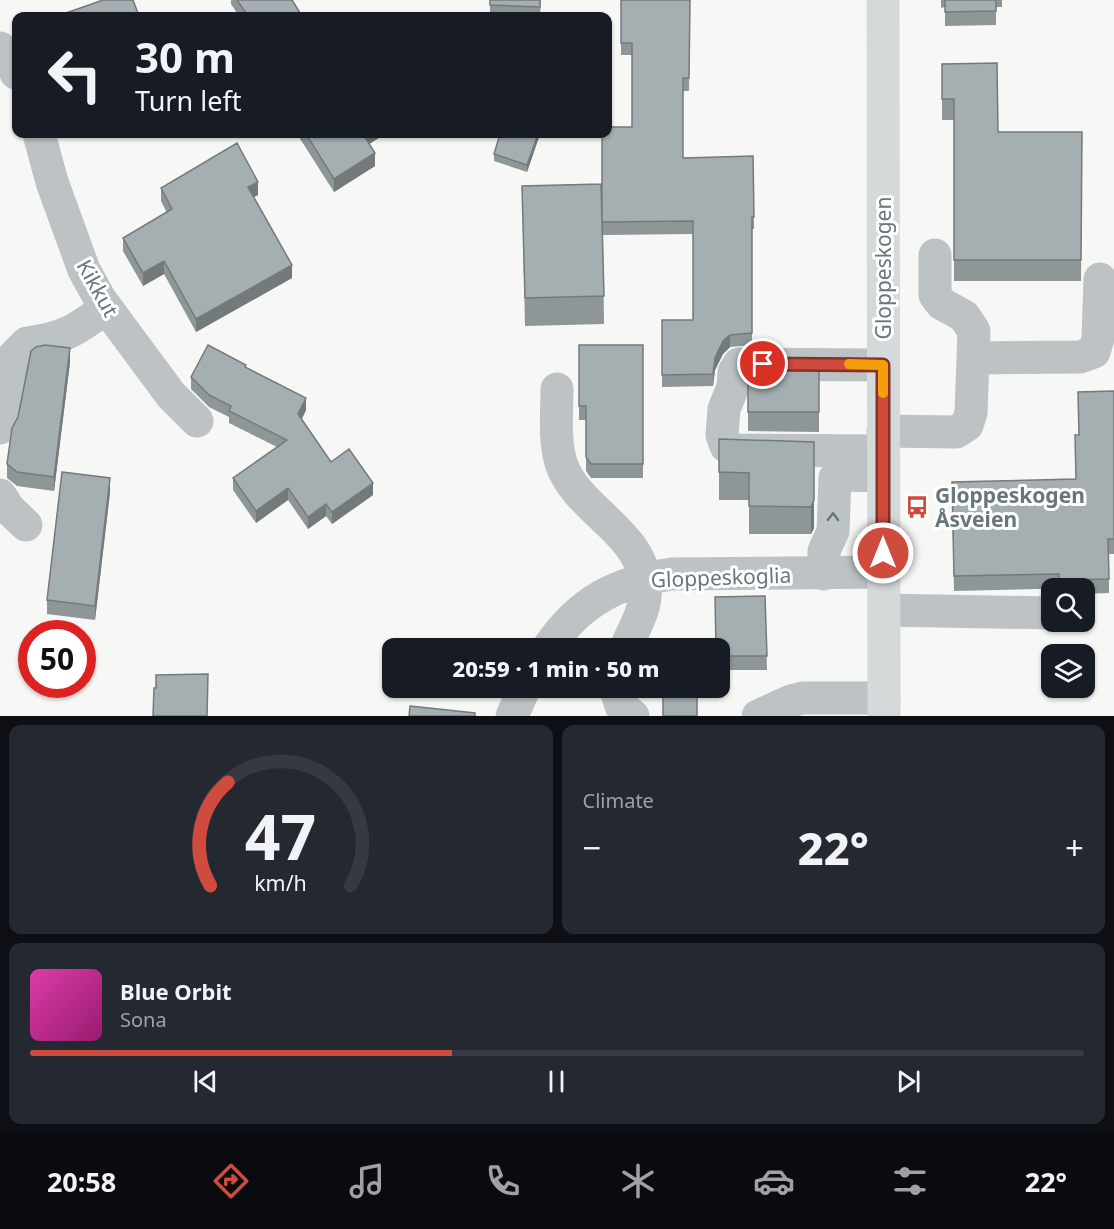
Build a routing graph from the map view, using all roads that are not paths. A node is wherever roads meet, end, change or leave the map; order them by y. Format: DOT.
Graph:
graph roads {
  1 [pos="884,0"];
  2 [pos="0,48"];
  3 [pos="12,64"];
  4 [pos="40,138"];
  5 [pos="935,255"];
  6 [pos="1100,279"];
  7 [pos="106,308"];
  8 [pos="973,358"];
  9 [pos="883,365"];
  10 [pos="557,389"];
  11 [pos="197,421"];
  12 [pos="0,428"];
  13 [pos="883,453"];
  14 [pos="0,495"];
  15 [pos="26,525"];
  16 [pos="884,572"];
  17 [pos="824,574"];
  18 [pos="645,578"];
  19 [pos="884,610"];
  20 [pos="1041,613"];
  21 [pos="556,638"];
  22 [pos="630,638"];
  23 [pos="520,698"];
  24 [pos="618,698"];
  25 [pos="884,707"];
  26 [pos="512,716"];
  27 [pos="633,716"];
  28 [pos="759,716"];
  1 -- 9 [label="main road, Gloppeskogen"];
  2 -- 3 [label="street"];
  4 -- 7 [label="street, Kikkut"];
  5 -- 8 [label="street"];
  6 -- 8 [label="street"];
  7 -- 11 [label="street, Kikkut"];
  7 -- 12 [label="street"];
  8 -- 13 [label="street"];
  9 -- 13 [label="main road, Gloppeskogen"];
  9 -- 13 [label="street"];
  10 -- 18 [label="street"];
  13 -- 16 [label="main road, Gloppeskogen"];
  17 -- 13 [label="street, one-way"];
  14 -- 15 [label="street"];
  16 -- 17 [label="street, Gloppeskoglia"];
  16 -- 19 [label="main road, Gloppeskogen"];
  17 -- 18 [label="street, Gloppeskoglia"];
  18 -- 21 [label="street, Gloppeskoglia"];
  18 -- 22 [label="street"];
  19 -- 20 [label="street"];
  19 -- 25 [label="main road, Gloppeskogen"];
  23 -- 26 [label="street"];
  24 -- 27 [label="street"];
  25 -- 28 [label="street"];
}
